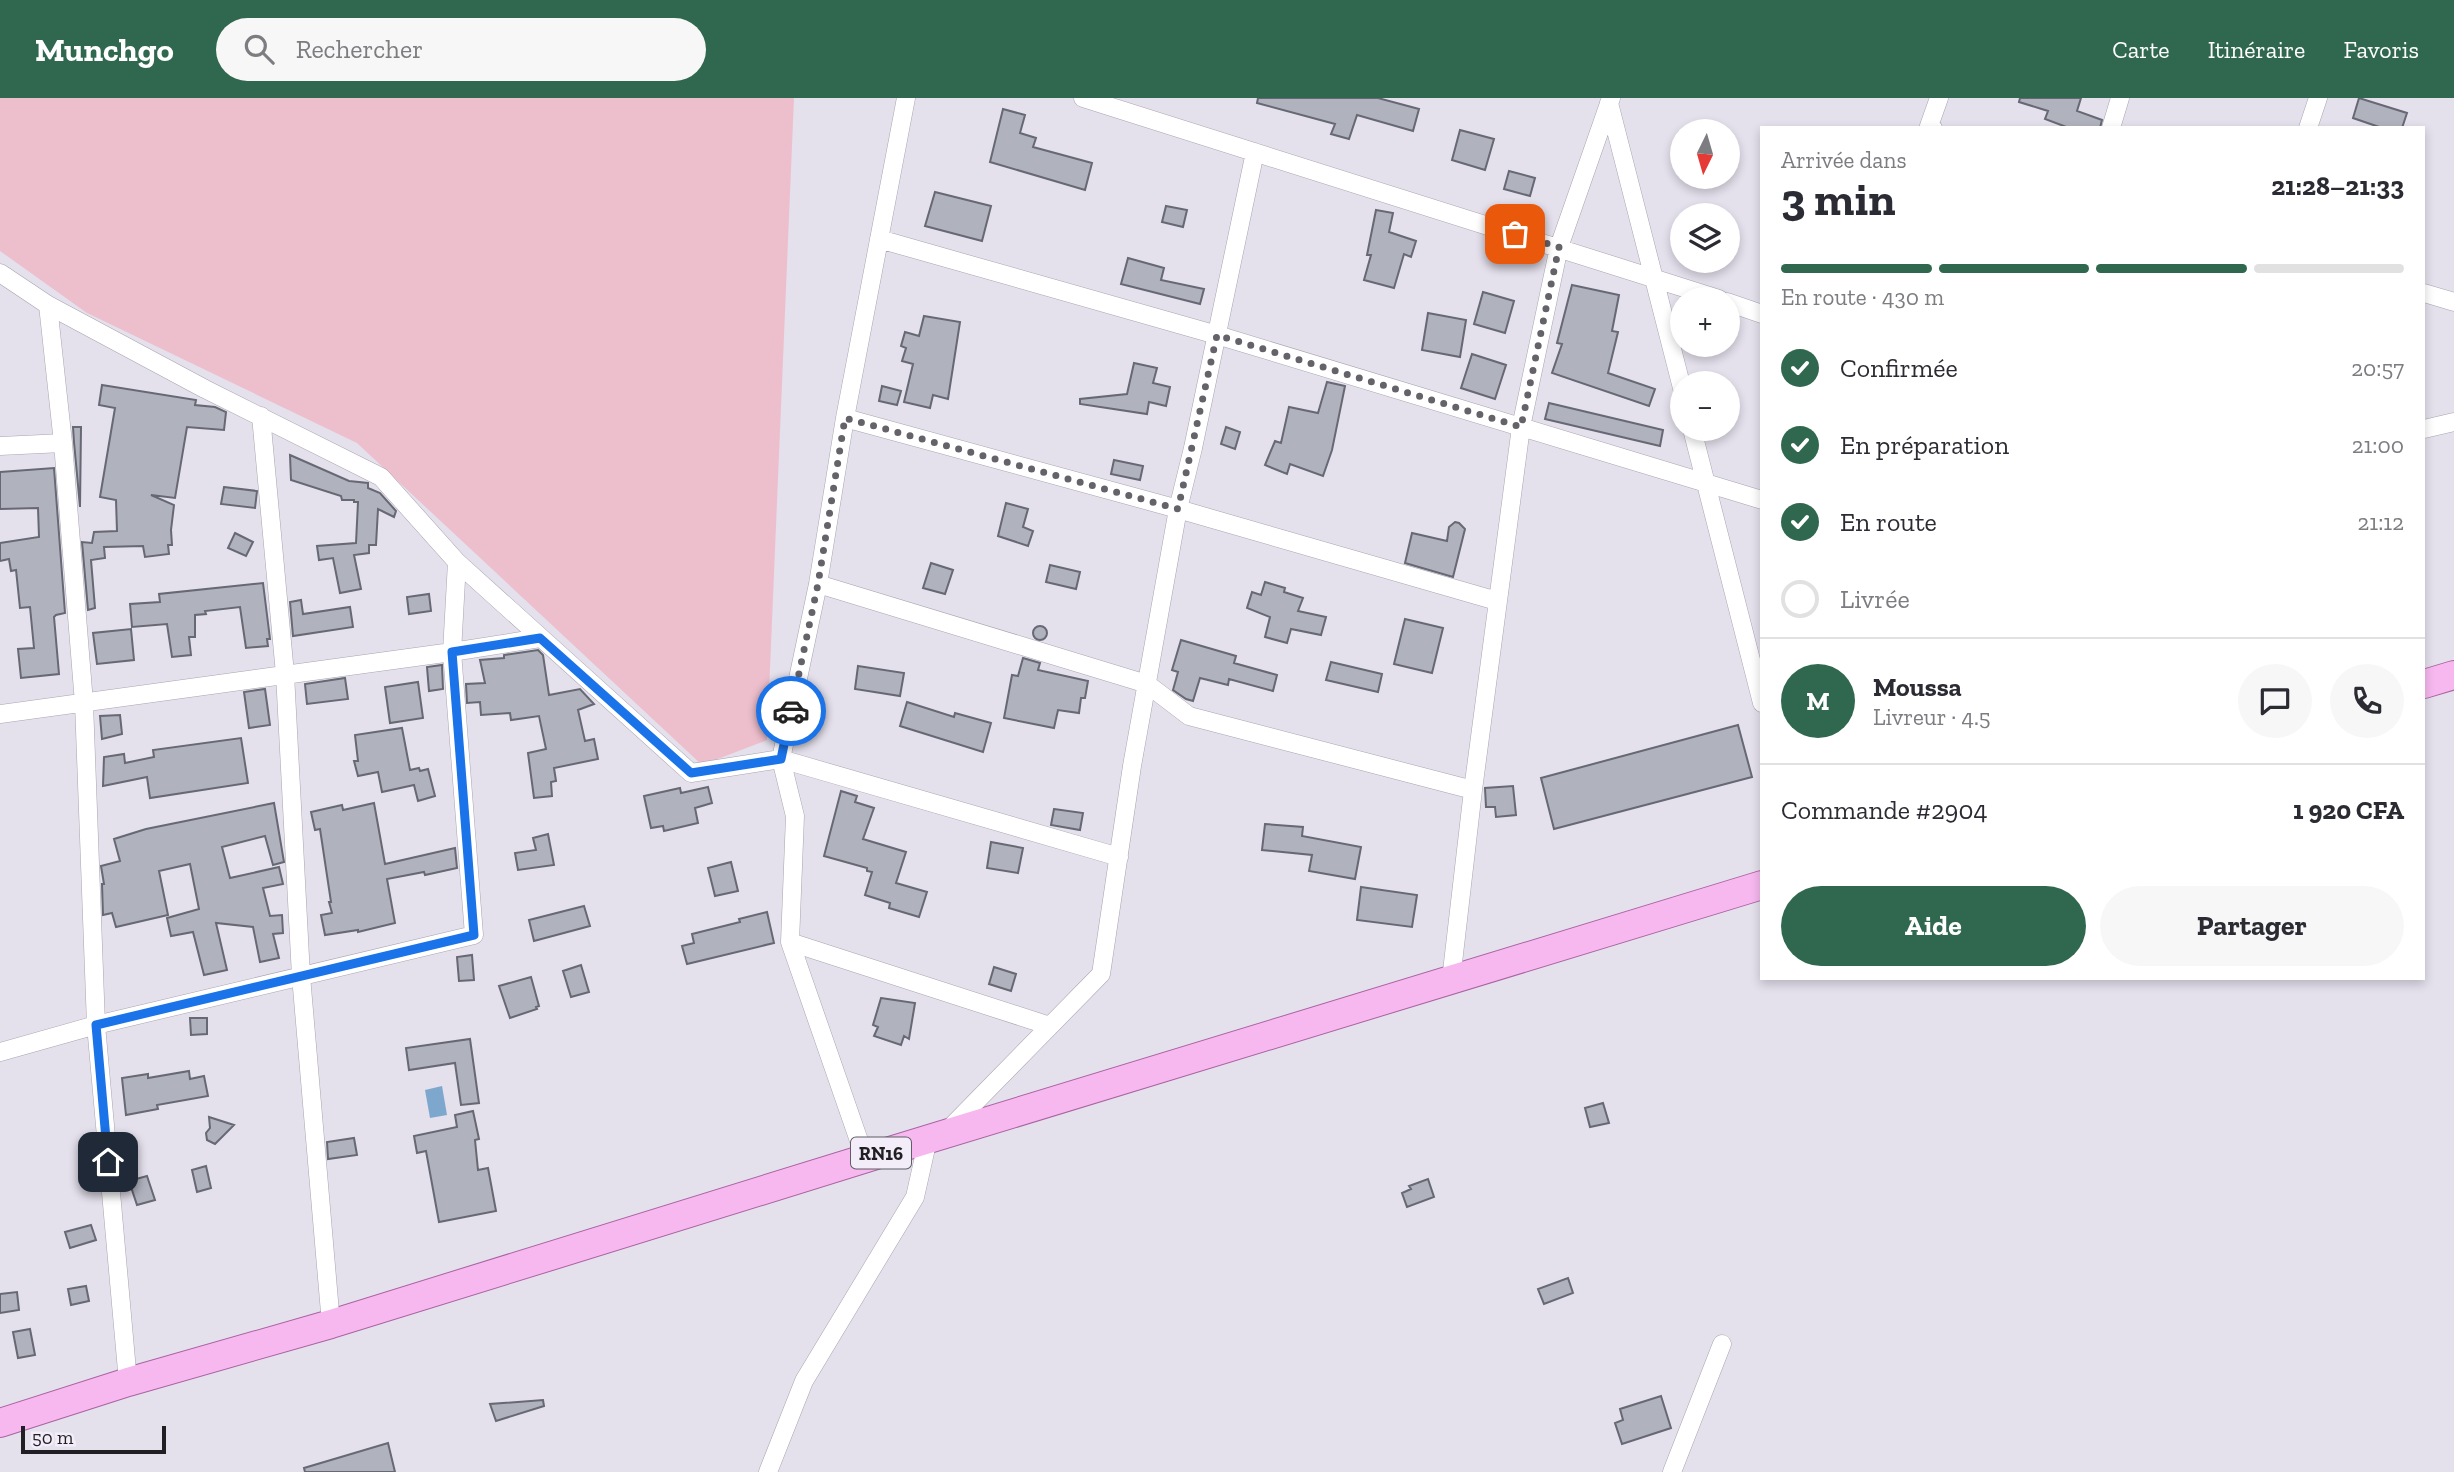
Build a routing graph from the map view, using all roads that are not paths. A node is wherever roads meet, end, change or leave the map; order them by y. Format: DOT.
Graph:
graph roads {
  1 [pos="906,98"];
  2 [pos="1083,98"];
  3 [pos="1939,98"];
  4 [pos="2120,98"];
  5 [pos="2318,98"];
  6 [pos="1610,101"];
  7 [pos="1929,126"];
  8 [pos="2112,126"];
  9 [pos="2309,126"];
  10 [pos="1255,152"];
  11 [pos="879,239"];
  12 [pos="1559,247"];
  13 [pos="0,274"];
  14 [pos="1654,277"];
  15 [pos="1683,287"];
  16 [pos="2425,293"];
  17 [pos="2454,302"];
  18 [pos="48,306"];
  19 [pos="1740,306"];
  20 [pos="1760,313"];
  21 [pos="1217,335"];
  22 [pos="1678,371"];
  23 [pos="261,416"];
  24 [pos="845,418"];
  25 [pos="2454,422"];
  26 [pos="1521,427"];
  27 [pos="2425,429"];
  28 [pos="1695,441"];
  29 [pos="63,443"];
  30 [pos="0,446"];
  31 [pos="1706,483"];
  32 [pos="1760,499"];
  33 [pos="1178,509"];
  34 [pos="457,562"];
  35 [pos="818,584"];
  36 [pos="1497,601"];
  37 [pos="540,638"];
  38 [pos="452,652"];
  39 [pos="285,674"];
  40 [pos="2454,675"];
  41 [pos="1147,684"];
  42 [pos="2425,684"];
  43 [pos="1760,695"];
  44 [pos="84,703"];
  45 [pos="0,714"];
  46 [pos="781,759"];
  47 [pos="1473,790"];
  48 [pos="1118,857"];
  49 [pos="1760,886"];
  50 [pos="790,942"];
  51 [pos="301,976"];
  52 [pos="1451,980"];
  53 [pos="96,1025"];
  54 [pos="1050,1026"];
  55 [pos="0,1052"];
  56 [pos="936,1137"];
  57 [pos="865,1158"];
  58 [pos="331,1324"];
  59 [pos="1722,1344"];
  60 [pos="128,1382"];
  61 [pos="0,1423"];
  62 [pos="768,1472"];
  63 [pos="1672,1472"];
  1 -- 11 [label="street"];
  2 -- 10 [label="street"];
  3 -- 7 [label="street"];
  4 -- 8 [label="street"];
  5 -- 9 [label="street"];
  6 -- 12 [label="street"];
  6 -- 14 [label="street"];
  10 -- 12 [label="street"];
  10 -- 21 [label="street"];
  11 -- 21 [label="street"];
  11 -- 24 [label="street"];
  12 -- 14 [label="street"];
  12 -- 26 [label="street"];
  13 -- 18 [label="street"];
  14 -- 15 [label="street"];
  14 -- 22 [label="street"];
  16 -- 17 [label="street"];
  18 -- 23 [label="street"];
  18 -- 29 [label="street"];
  19 -- 20 [label="street"];
  21 -- 26 [label="street"];
  21 -- 33 [label="street"];
  23 -- 34 [label="street"];
  23 -- 39 [label="street"];
  24 -- 33 [label="street"];
  24 -- 35 [label="street"];
  25 -- 27 [label="street"];
  26 -- 31 [label="street"];
  26 -- 36 [label="street"];
  28 -- 31 [label="street"];
  29 -- 30 [label="street"];
  29 -- 44 [label="street"];
  31 -- 32 [label="street"];
  31 -- 43 [label="street"];
  33 -- 36 [label="street"];
  33 -- 41 [label="street"];
  34 -- 37 [label="street"];
  34 -- 38 [label="street"];
  35 -- 41 [label="street"];
  35 -- 46 [label="street"];
  36 -- 47 [label="street"];
  37 -- 38 [label="street"];
  37 -- 46 [label="street"];
  38 -- 39 [label="street"];
  38 -- 51 [label="street"];
  39 -- 44 [label="street"];
  39 -- 51 [label="street"];
  40 -- 42 [label="main road"];
  41 -- 47 [label="street"];
  41 -- 48 [label="street"];
  44 -- 45 [label="street"];
  44 -- 53 [label="street"];
  46 -- 48 [label="street"];
  46 -- 50 [label="street"];
  47 -- 52 [label="street"];
  48 -- 54 [label="street"];
  49 -- 52 [label="main road, RN16"];
  50 -- 54 [label="street"];
  50 -- 57 [label="street"];
  51 -- 53 [label="street"];
  51 -- 58 [label="street"];
  52 -- 56 [label="main road, RN16"];
  53 -- 55 [label="street"];
  53 -- 60 [label="street"];
  54 -- 56 [label="street"];
  56 -- 57 [label="main road, RN16"];
  56 -- 62 [label="street"];
  57 -- 58 [label="main road, RN16"];
  58 -- 60 [label="main road, RN16"];
  59 -- 63 [label="street"];
  60 -- 61 [label="main road, RN16"];
}
